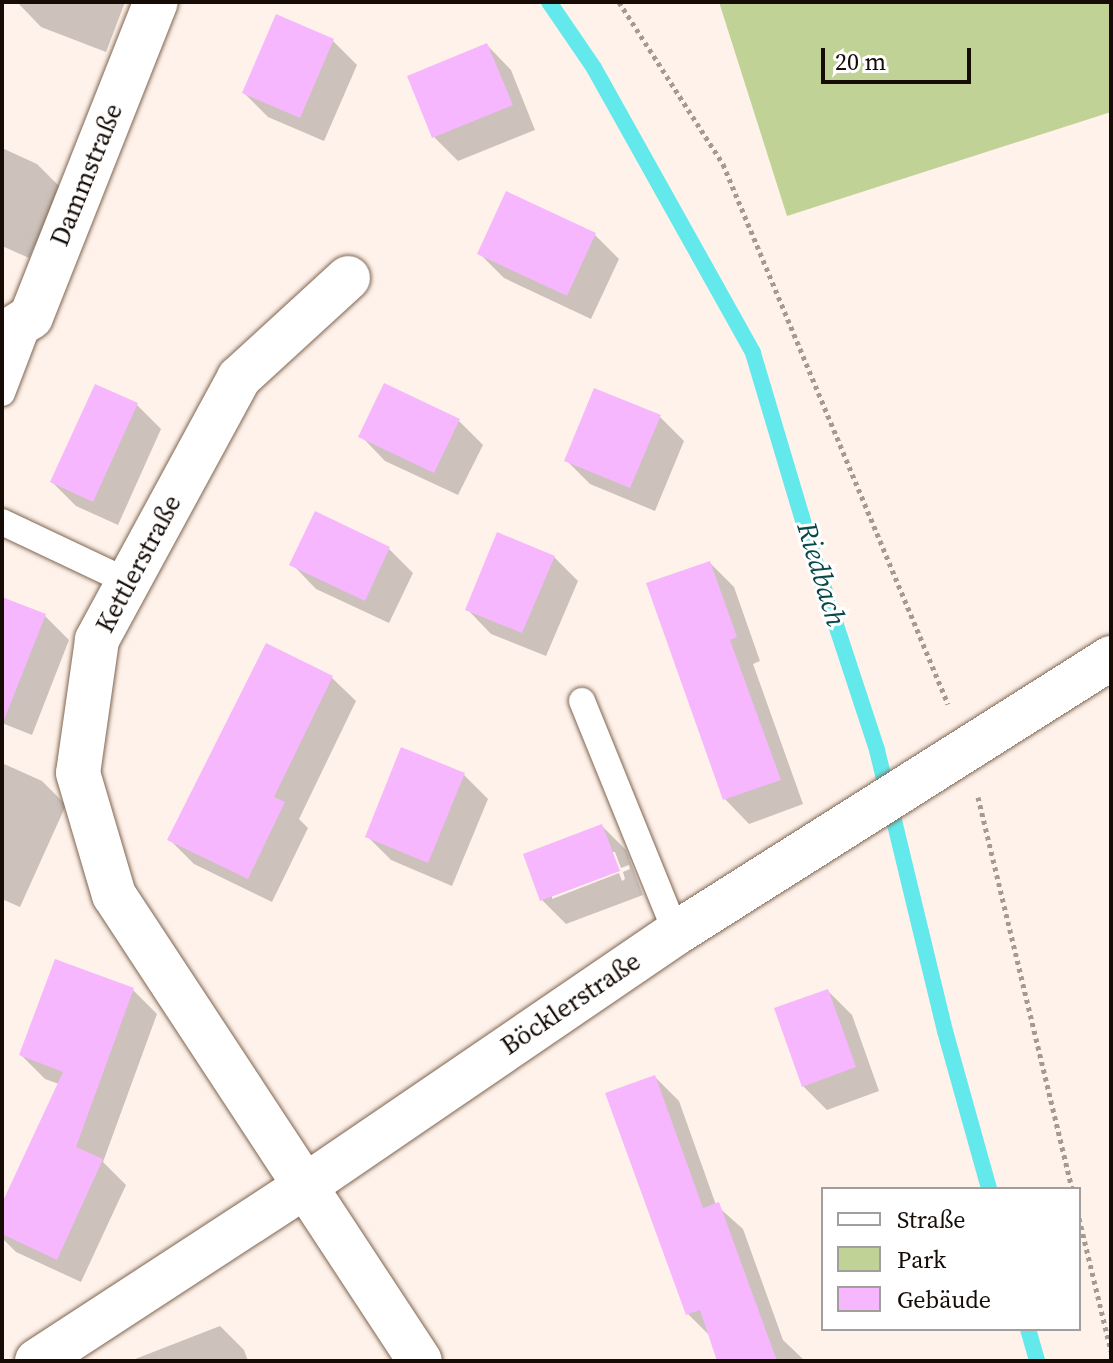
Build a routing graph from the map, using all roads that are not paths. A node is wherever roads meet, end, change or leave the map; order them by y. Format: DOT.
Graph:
graph roads {
  1 [pos="156,2"];
  2 [pos="348,278"];
  3 [pos="16,326"];
  4 [pos="2,393"];
  5 [pos="2,522"];
  6 [pos="129,582"];
  7 [pos="1111,658"];
  8 [pos="582,701"];
  9 [pos="676,933"];
  10 [pos="305,1186"];
  11 [pos="37,1361"];
  12 [pos="420,1361"];
  1 -- 3 [label="street, Dammstraße"];
  2 -- 6 [label="street, Kettlerstraße"];
  3 -- 4 [label="lane"];
  5 -- 6 [label="lane"];
  6 -- 10 [label="street, Kettlerstraße"];
  7 -- 9 [label="street, Böcklerstraße"];
  8 -- 9 [label="lane"];
  9 -- 10 [label="street, Böcklerstraße"];
  10 -- 11 [label="street, Böcklerstraße"];
  10 -- 12 [label="street, Kettlerstraße"];
}
